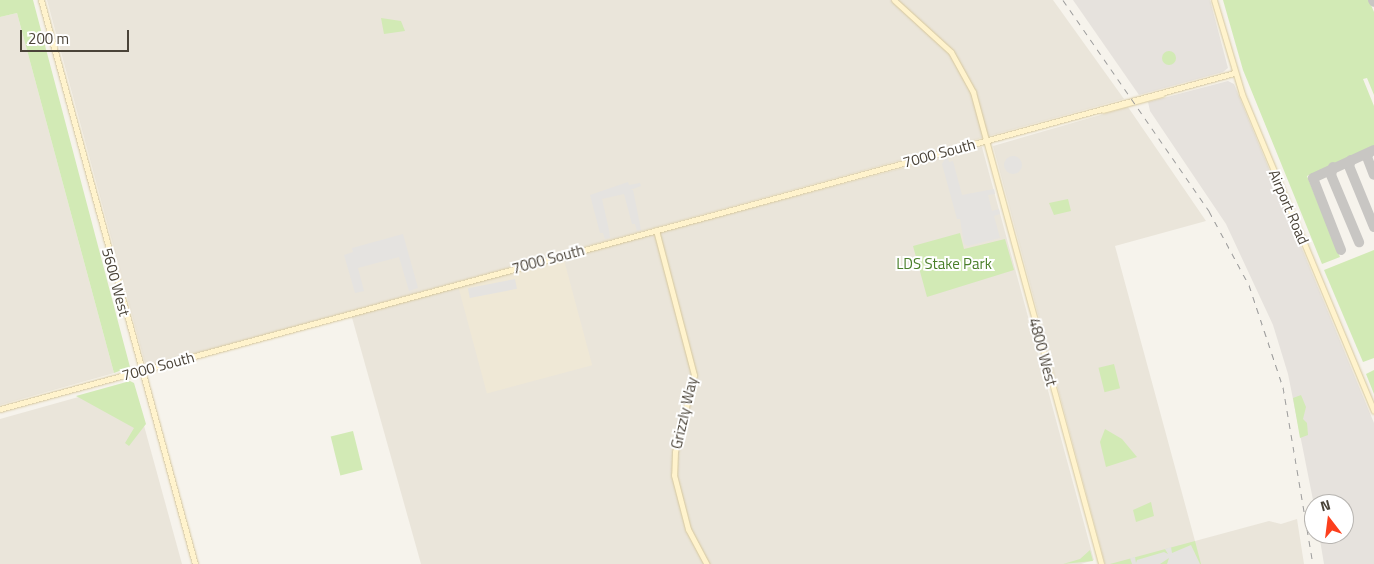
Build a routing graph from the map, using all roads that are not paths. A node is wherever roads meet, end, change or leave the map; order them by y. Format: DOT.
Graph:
graph roads {
  1 [pos="41,0"];
  2 [pos="894,0"];
  3 [pos="1214,0"];
  4 [pos="1234,73"];
  5 [pos="987,140"];
  6 [pos="656,230"];
  7 [pos="140,371"];
  8 [pos="0,409"];
  9 [pos="1374,411"];
  10 [pos="195,564"];
  11 [pos="707,564"];
  12 [pos="1099,564"];
  1 -- 7 [label="street, 5600 West"];
  2 -- 5 [label="street, 4800 West"];
  3 -- 4 [label="street, Airport Road"];
  4 -- 5 [label="street, 7000 South"];
  4 -- 9 [label="street, Airport Road"];
  5 -- 6 [label="street, 7000 South"];
  5 -- 12 [label="street, 4800 West"];
  6 -- 7 [label="street, 7000 South"];
  6 -- 11 [label="street, Grizzly Way"];
  7 -- 8 [label="street, 7000 South"];
  7 -- 10 [label="street, 5600 West"];
}
